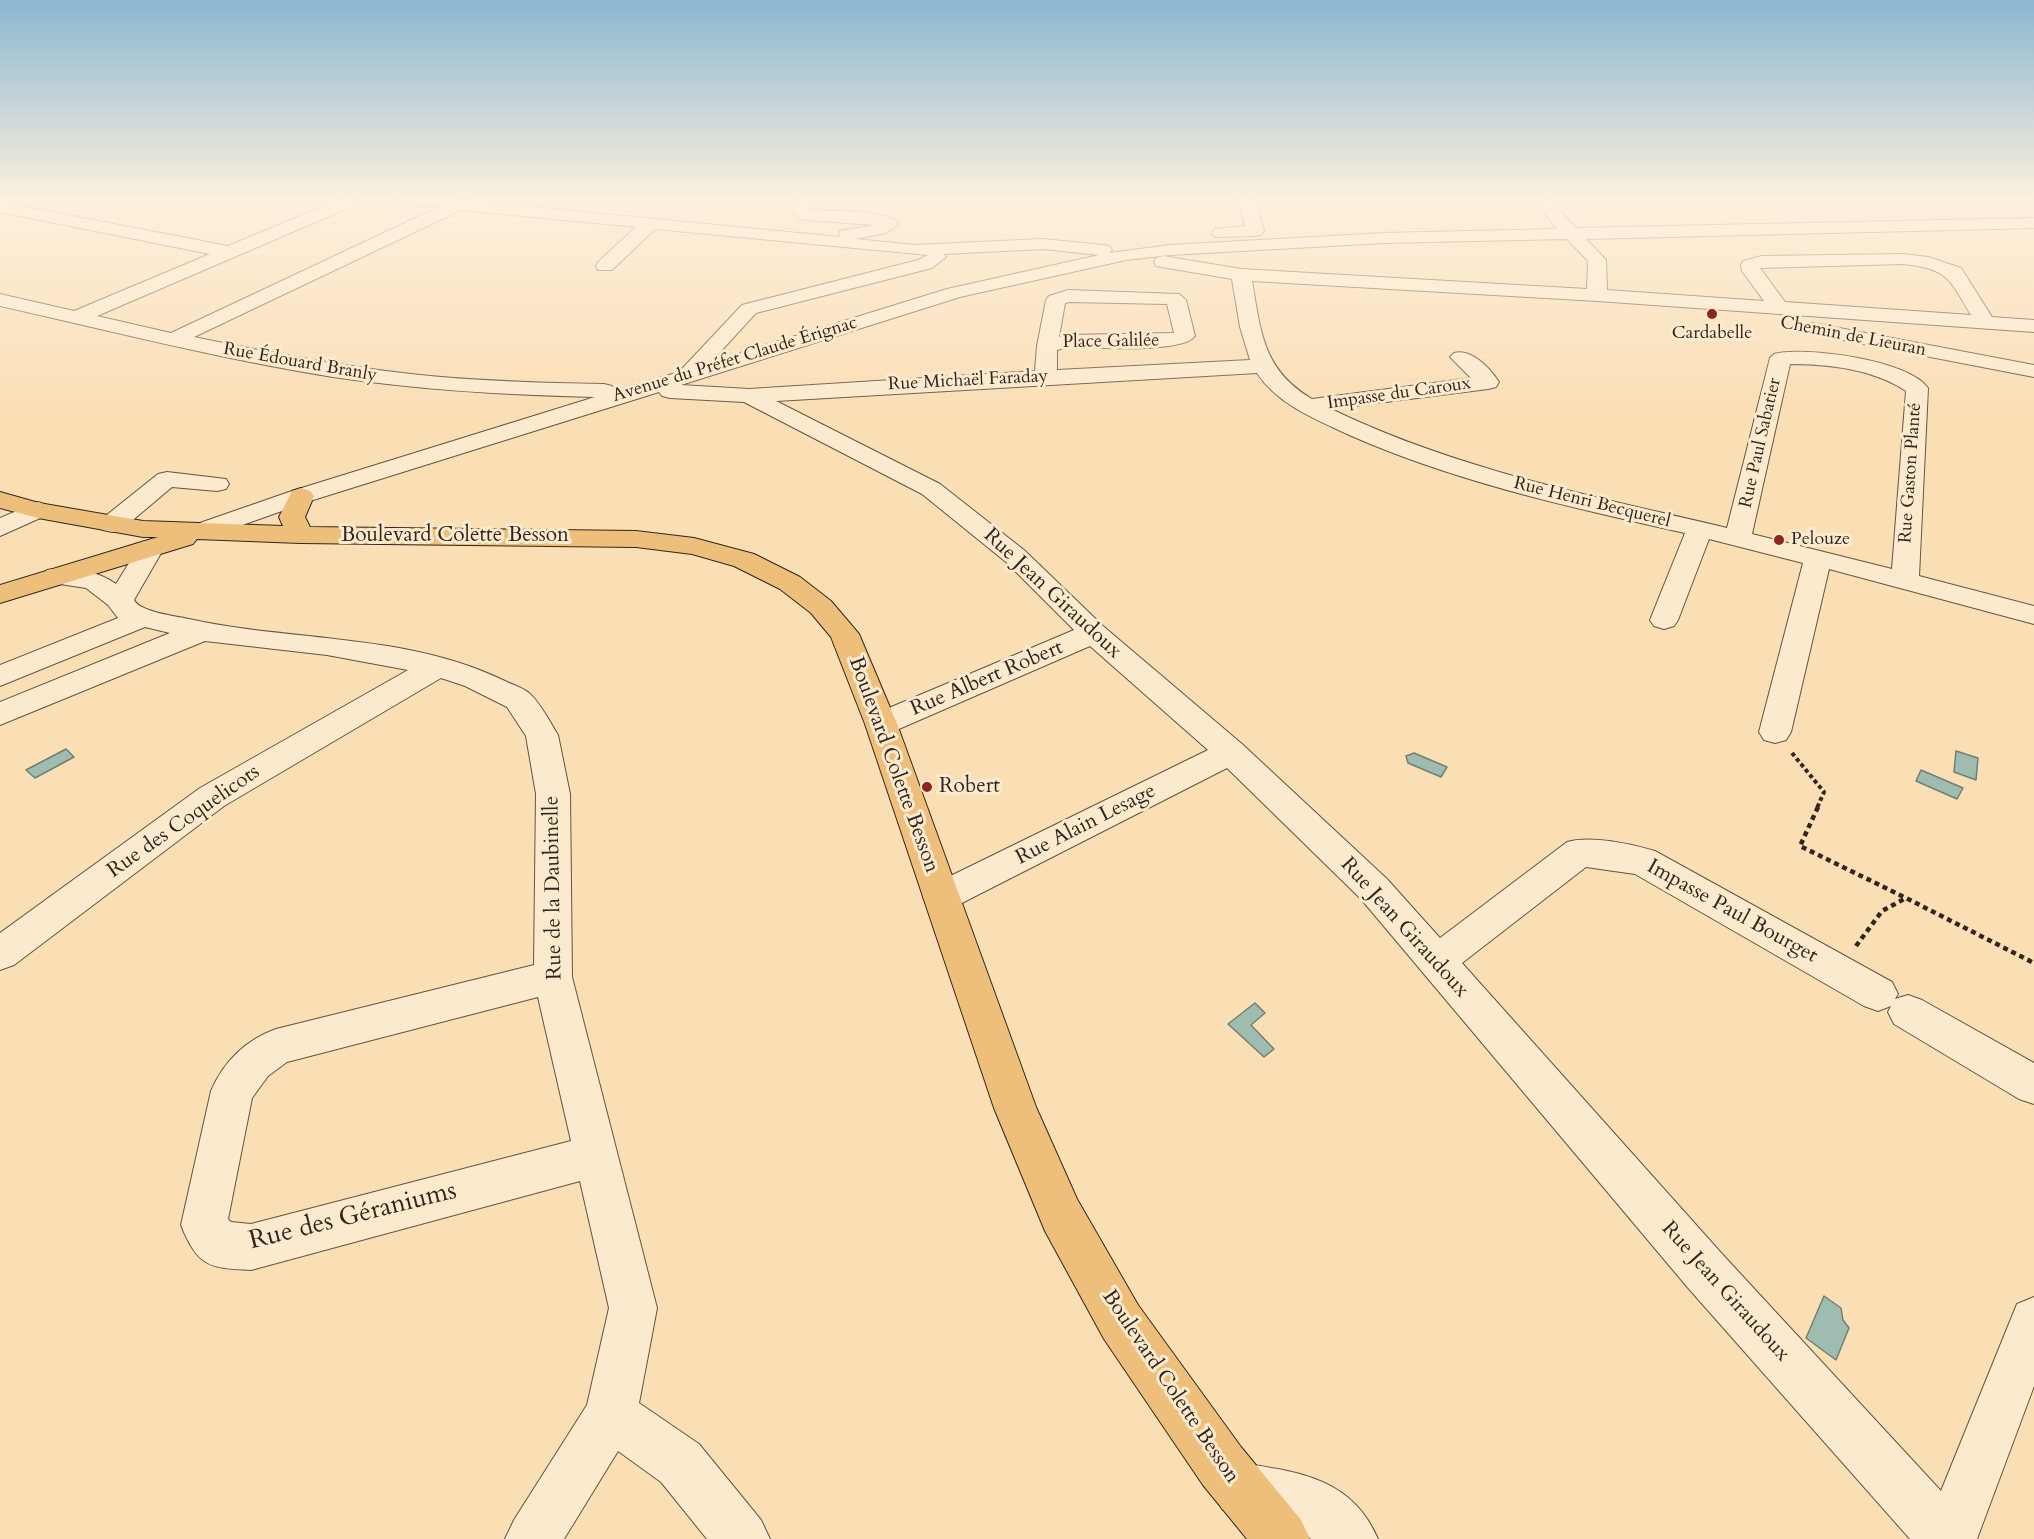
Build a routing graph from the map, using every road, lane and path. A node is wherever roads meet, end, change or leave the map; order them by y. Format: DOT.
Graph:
graph roads {
  1 [pos="185,271"];
  2 [pos="318,271"];
  3 [pos="898,271"];
  4 [pos="1048,271"];
  5 [pos="1217,271"];
  6 [pos="1597,271"];
  7 [pos="1751,271"];
  8 [pos="1951,271"];
  9 [pos="1241,275"];
  10 [pos="1597,295"];
  11 [pos="0,300"];
  12 [pos="1673,302"];
  13 [pos="1779,308"];
  14 [pos="77,317"];
  15 [pos="1986,322"];
  16 [pos="2034,326"];
  17 [pos="174,339"];
  18 [pos="1047,346"];
  19 [pos="1461,357"];
  20 [pos="1265,366"];
  21 [pos="1864,367"];
  22 [pos="2034,371"];
  23 [pos="1046,377"];
  24 [pos="679,383"];
  25 [pos="604,391"];
  26 [pos="771,400"];
  27 [pos="1310,406"];
  28 [pos="217,484"];
  29 [pos="301,496"];
  30 [pos="0,500"];
  31 [pos="38,510"];
  32 [pos="112,524"];
  33 [pos="0,528"];
  34 [pos="1700,529"];
  35 [pos="203,531"];
  36 [pos="300,535"];
  37 [pos="1738,538"];
  38 [pos="147,539"];
  39 [pos="1818,558"];
  40 [pos="57,576"];
  41 [pos="1905,580"];
  42 [pos="0,594"];
  43 [pos="132,609"];
  44 [pos="2034,615"];
  45 [pos="1664,620"];
  46 [pos="202,632"];
  47 [pos="1093,633"];
  48 [pos="438,666"];
  49 [pos="0,676"];
  50 [pos="0,714"];
  51 [pos="881,724"];
  52 [pos="1775,732"];
  53 [pos="1231,752"];
  54 [pos="941,897"];
  55 [pos="1906,897"];
  56 [pos="0,954"];
  57 [pos="1436,962"];
  58 [pos="2034,963"];
  59 [pos="1837,970"];
  60 [pos="553,977"];
  61 [pos="2034,1085"];
  62 [pos="597,1155"];
  63 [pos="2034,1321"];
  64 [pos="611,1415"];
  65 [pos="1241,1490"];
  66 [pos="532,1539"];
  67 [pos="742,1539"];
  68 [pos="1282,1539"];
  69 [pos="1350,1539"];
  70 [pos="1948,1539"];
  1 -- 14 [label="street"];
  2 -- 17 [label="street"];
  3 -- 24 [label="street"];
  4 -- 24 [label="street, Avenue du Préfet Claude Érignac"];
  5 -- 9 [label="street"];
  6 -- 10 [label="street"];
  7 -- 13 [label="street"];
  8 -- 15 [label="street"];
  9 -- 10 [label="street"];
  9 -- 20 [label="street, Rue Henri Becquerel"];
  10 -- 12 [label="street"];
  11 -- 14 [label="street, Rue Édouard Branly"];
  12 -- 13 [label="street"];
  12 -- 22 [label="street, Chemin de Lieuran"];
  13 -- 15 [label="street"];
  14 -- 17 [label="street, Rue Édouard Branly"];
  15 -- 16 [label="street"];
  17 -- 25 [label="street, Rue Édouard Branly"];
  18 -- 18 [label="street, Place Galilée"];
  18 -- 23 [label="street, Place Galilée"];
  19 -- 27 [label="street, Impasse du Caroux"];
  20 -- 23 [label="street, Rue Michaël Faraday"];
  20 -- 27 [label="street, Rue Henri Becquerel"];
  21 -- 37 [label="street, Rue Paul Sabatier"];
  21 -- 41 [label="street, Rue Gaston Planté"];
  23 -- 26 [label="street, Rue Michaël Faraday"];
  24 -- 26 [label="street, Rue Michaël Faraday"];
  24 -- 29 [label="street, Avenue du Préfet Claude Érignac"];
  26 -- 47 [label="street, Rue Jean Giraudoux"];
  27 -- 34 [label="street, Rue Henri Becquerel"];
  28 -- 32 [label="street"];
  29 -- 35 [label="street, Avenue du Préfet Claude Érignac"];
  29 -- 36 [label="main road"];
  30 -- 31 [label="main road"];
  31 -- 32 [label="main road"];
  31 -- 33 [label="street"];
  32 -- 38 [label="main road"];
  32 -- 40 [label="main road"];
  34 -- 37 [label="street, Rue Henri Becquerel"];
  34 -- 45 [label="street"];
  35 -- 36 [label="main road, Boulevard Colette Besson"];
  35 -- 38 [label="main road"];
  36 -- 51 [label="main road, Boulevard Colette Besson"];
  37 -- 39 [label="street, Rue Henri Becquerel"];
  38 -- 40 [label="main road"];
  38 -- 43 [label="street"];
  39 -- 41 [label="street, Rue Henri Becquerel"];
  39 -- 52 [label="street"];
  40 -- 42 [label="main road"];
  40 -- 43 [label="street, Rue de la Daubinelle"];
  41 -- 44 [label="street, Rue Henri Becquerel"];
  43 -- 46 [label="street, Rue de la Daubinelle"];
  43 -- 49 [label="street"];
  46 -- 48 [label="street, Rue de la Daubinelle"];
  46 -- 50 [label="street"];
  47 -- 51 [label="street, Rue Albert Robert"];
  47 -- 53 [label="street, Rue Jean Giraudoux"];
  48 -- 56 [label="street, Rue des Coquelicots"];
  48 -- 60 [label="street, Rue de la Daubinelle"];
  51 -- 54 [label="main road, Boulevard Colette Besson"];
  52 -- 55 [label="path"];
  53 -- 54 [label="street, Rue Alain Lesage"];
  53 -- 57 [label="street, Rue Jean Giraudoux"];
  54 -- 65 [label="main road, Boulevard Colette Besson"];
  55 -- 58 [label="path"];
  55 -- 59 [label="path"];
  57 -- 59 [label="street, Impasse Paul Bourget"];
  57 -- 70 [label="street, Rue Jean Giraudoux"];
  59 -- 61 [label="street, Impasse Paul Bourget"];
  60 -- 62 [label="street, Rue de la Daubinelle"];
  60 -- 62 [label="street, Rue des Géraniums"];
  62 -- 64 [label="street, Rue de la Daubinelle"];
  63 -- 70 [label="street"];
  64 -- 66 [label="street, Rue de la Daubinelle"];
  64 -- 67 [label="street"];
  65 -- 68 [label="main road, Boulevard Colette Besson"];
  65 -- 69 [label="street, Boulevard Colette Besson"];
}
